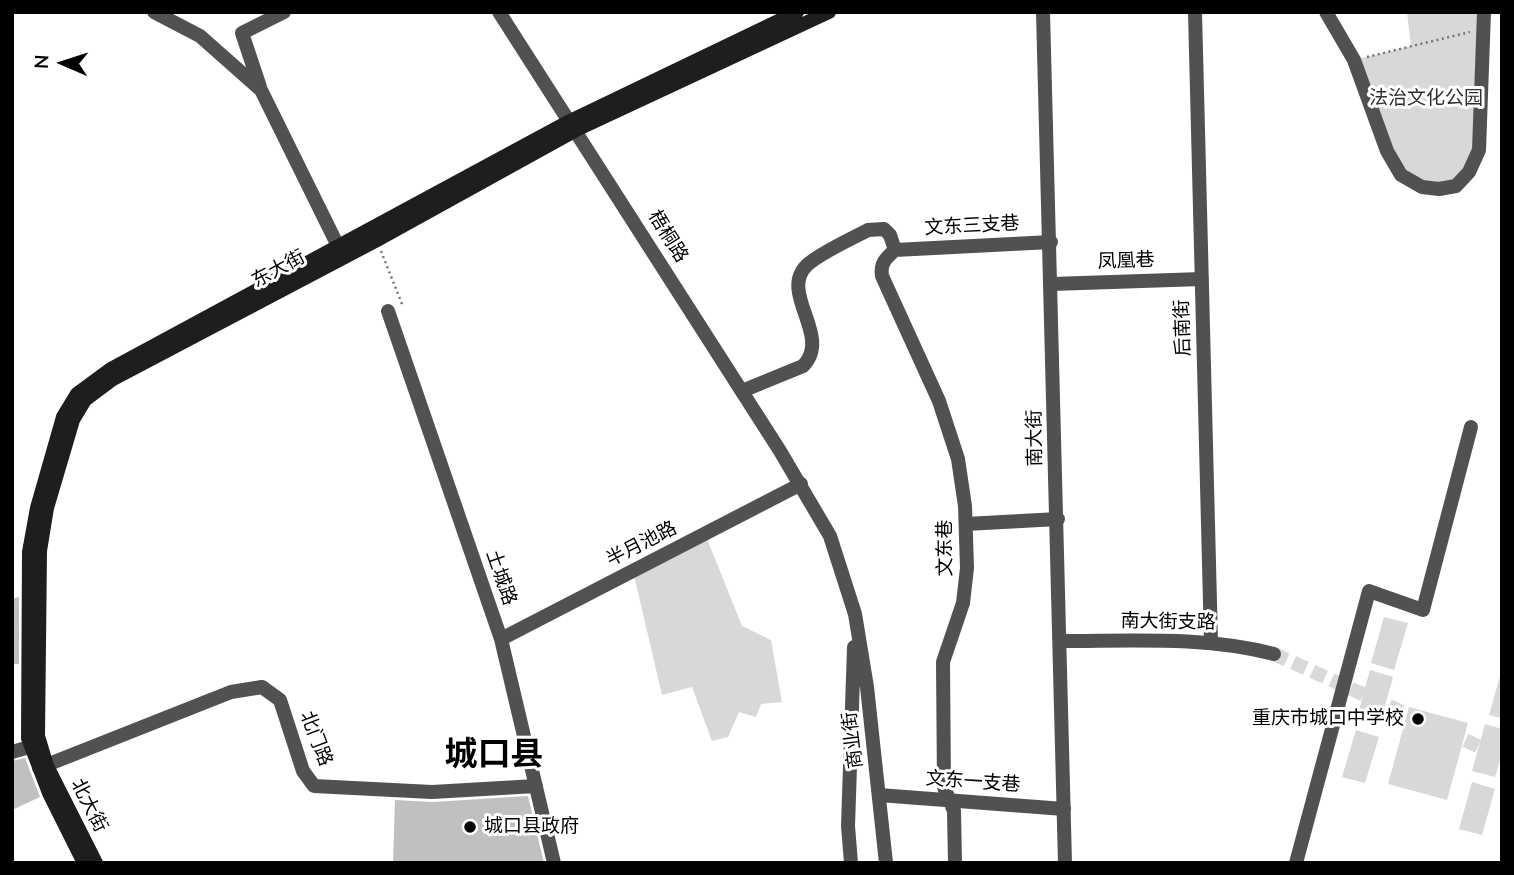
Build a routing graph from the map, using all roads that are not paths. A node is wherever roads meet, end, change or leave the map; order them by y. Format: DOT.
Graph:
graph roads {
  1 [pos="154,12"];
  2 [pos="284,12"];
  3 [pos="499,12"];
  4 [pos="797,12"];
  5 [pos="829,12"];
  6 [pos="1043,12"];
  7 [pos="1195,12"];
  8 [pos="1326,12"];
  9 [pos="1484,12"];
  10 [pos="261,90"];
  11 [pos="573,126"];
  12 [pos="1051,242"];
  13 [pos="338,246"];
  14 [pos="895,250"];
  15 [pos="1202,279"];
  16 [pos="1052,284"];
  17 [pos="388,311"];
  18 [pos="742,391"];
  19 [pos="1471,427"];
  20 [pos="801,484"];
  21 [pos="1058,519"];
  22 [pos="965,524"];
  23 [pos="855,614"];
  24 [pos="501,639"];
  25 [pos="1060,641"];
  26 [pos="1212,642"];
  27 [pos="1274,654"];
  28 [pos="36,745"];
  29 [pos="12,752"];
  30 [pos="43,767"];
  31 [pos="536,786"];
  32 [pos="879,794"];
  33 [pos="951,801"];
  34 [pos="1064,809"];
  35 [pos="84,863"];
  36 [pos="96,863"];
  37 [pos="554,863"];
  38 [pos="851,863"];
  39 [pos="886,863"];
  40 [pos="955,863"];
  41 [pos="1065,863"];
  42 [pos="1296,863"];
  1 -- 10 [label="street"];
  2 -- 10 [label="street"];
  3 -- 11 [label="street, 梧桐路"];
  4 -- 11 [label="main road, 东大街"];
  5 -- 11 [label="main road, 东大街"];
  6 -- 12 [label="street, 南大街"];
  7 -- 15 [label="street, 后南街"];
  8 -- 9 [label="street"];
  10 -- 13 [label="street"];
  11 -- 13 [label="main road, 东大街"];
  11 -- 18 [label="street, 梧桐路"];
  11 -- 28 [label="main road, 东大街"];
  12 -- 14 [label="street, 文东三支巷"];
  12 -- 16 [label="street, 南大街"];
  13 -- 28 [label="main road, 东大街"];
  14 -- 18 [label="street"];
  14 -- 22 [label="street, 文东巷"];
  15 -- 16 [label="street, 凤凰巷"];
  15 -- 26 [label="street, 后南街"];
  16 -- 21 [label="street, 南大街"];
  17 -- 24 [label="street, 土城路"];
  18 -- 20 [label="street, 梧桐路"];
  19 -- 42 [label="street"];
  20 -- 23 [label="street, 商业街"];
  20 -- 24 [label="street, 半月池路"];
  21 -- 22 [label="street"];
  21 -- 25 [label="street, 南大街"];
  22 -- 33 [label="street, 文东巷"];
  23 -- 32 [label="street, 商业街"];
  23 -- 38 [label="street, 商业街"];
  24 -- 31 [label="street, 土城路"];
  25 -- 26 [label="street, 南大街支路"];
  25 -- 34 [label="street, 南大街"];
  26 -- 27 [label="street, 南大街支路"];
  28 -- 29 [label="street"];
  28 -- 30 [label="main road, 东大街"];
  30 -- 31 [label="street, 北门路"];
  30 -- 35 [label="main road, 北大街"];
  30 -- 36 [label="main road, 北大街"];
  31 -- 37 [label="street, 土城路"];
  32 -- 33 [label="street, 文东一支巷"];
  32 -- 39 [label="street, 商业街"];
  33 -- 34 [label="street, 文东一支巷"];
  33 -- 40 [label="street, 文东巷"];
  34 -- 41 [label="street, 南大街"];
}
